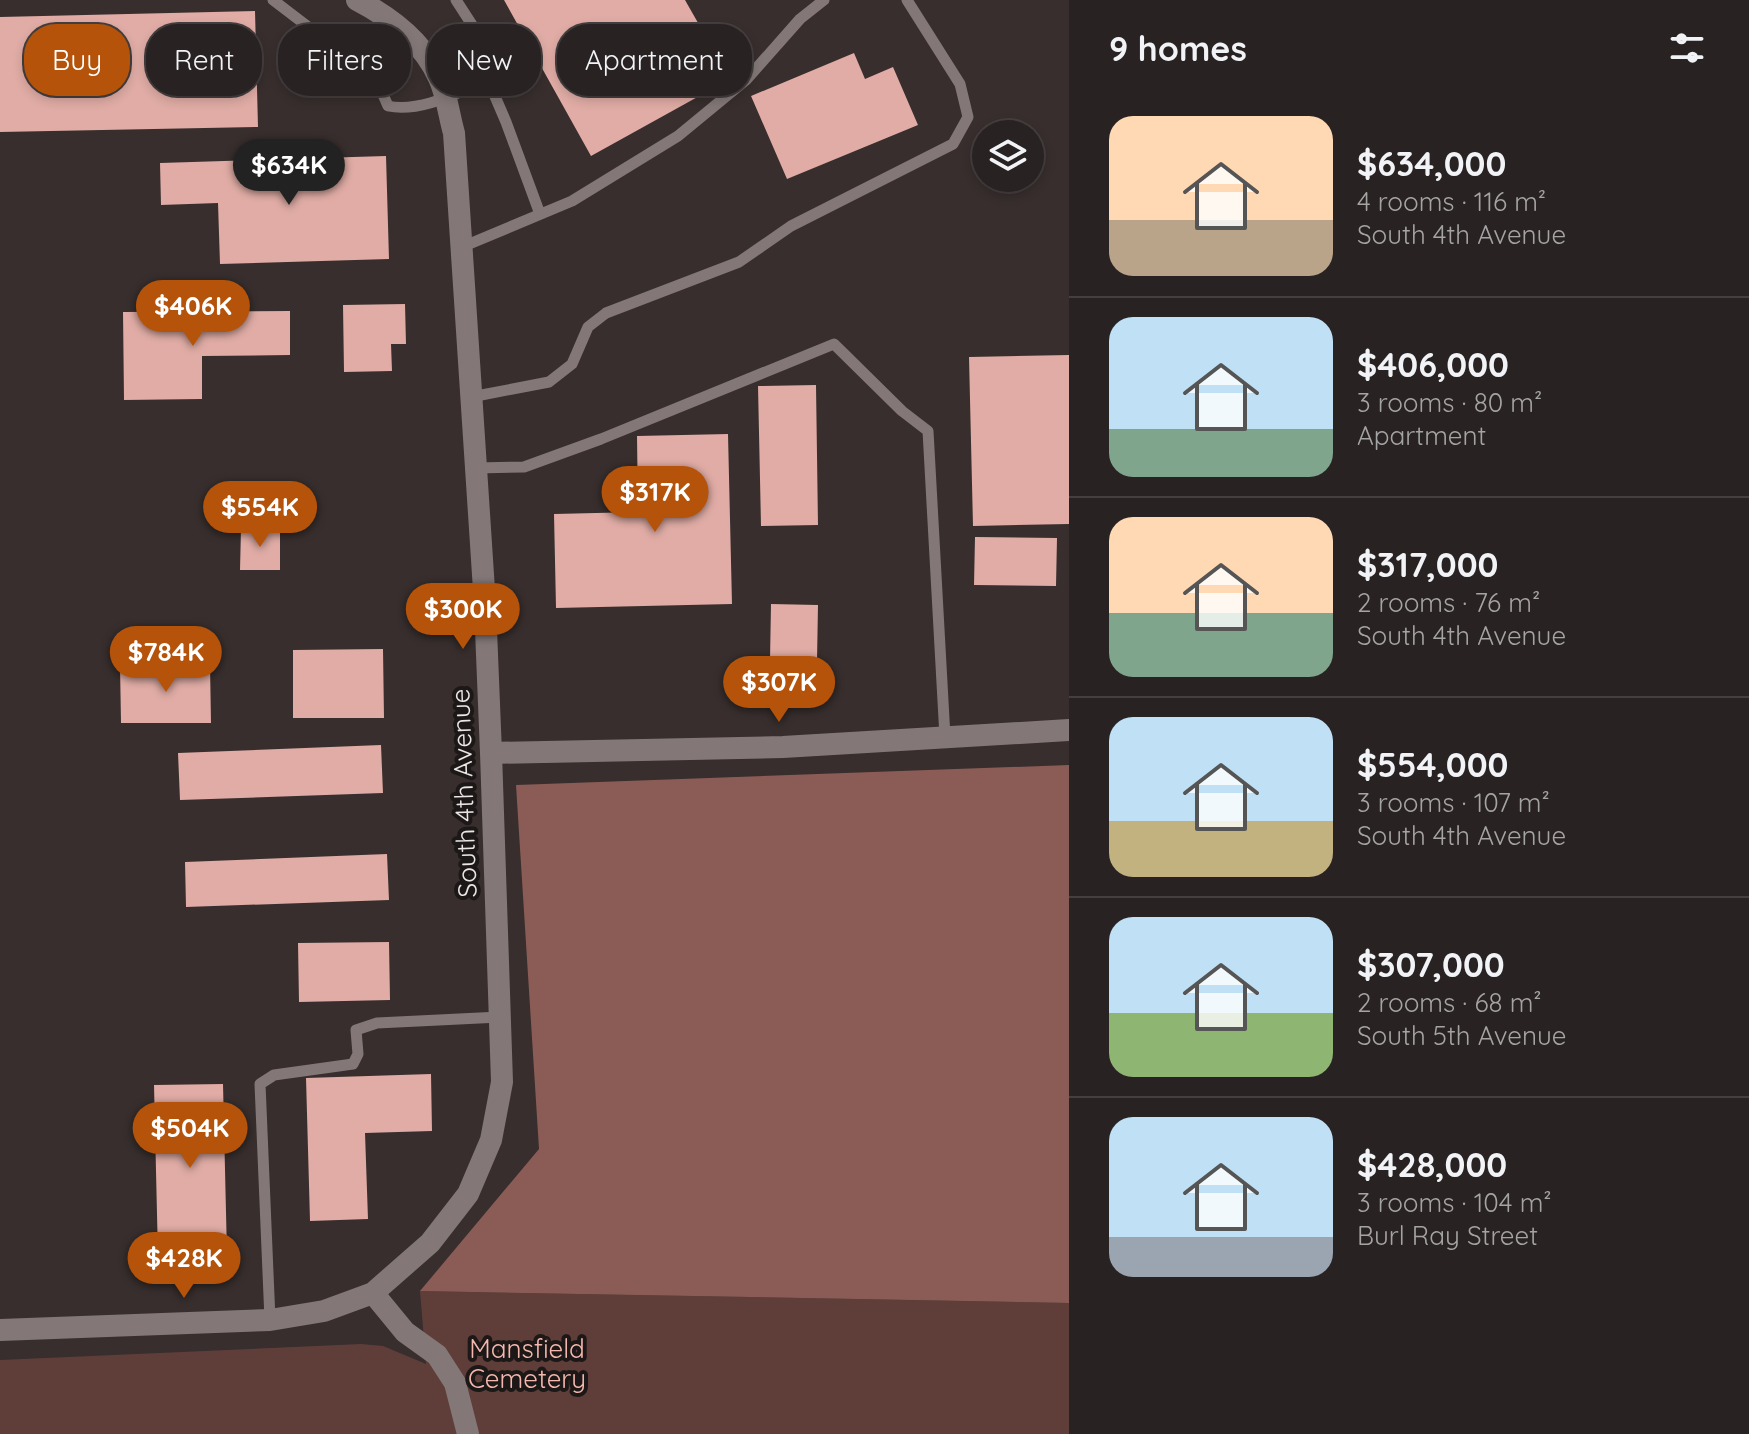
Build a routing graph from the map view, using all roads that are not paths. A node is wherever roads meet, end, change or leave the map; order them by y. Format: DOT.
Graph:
graph roads {
  1 [pos="273,0"];
  2 [pos="357,0"];
  3 [pos="456,0"];
  4 [pos="824,0"];
  5 [pos="907,0"];
  6 [pos="472,24"];
  7 [pos="495,96"];
  8 [pos="444,97"];
  9 [pos="540,214"];
  10 [pos="462,247"];
  11 [pos="471,397"];
  12 [pos="476,468"];
  13 [pos="1069,730"];
  14 [pos="945,737"];
  15 [pos="491,753"];
  16 [pos="500,1017"];
  17 [pos="373,1293"];
  18 [pos="270,1320"];
  19 [pos="0,1330"];
  20 [pos="468,1434"];
  1 -- 8 [label="lane"];
  2 -- 8 [label="street, South 4th Avenue"];
  3 -- 6 [label="lane"];
  4 -- 9 [label="lane"];
  5 -- 11 [label="lane"];
  7 -- 9 [label="lane"];
  8 -- 10 [label="street, South 4th Avenue"];
  9 -- 10 [label="lane"];
  10 -- 11 [label="street, South 4th Avenue"];
  11 -- 12 [label="street, South 4th Avenue"];
  12 -- 14 [label="lane"];
  12 -- 15 [label="street, South 4th Avenue"];
  13 -- 14 [label="street"];
  14 -- 15 [label="street"];
  15 -- 16 [label="street, South 4th Avenue"];
  16 -- 17 [label="street, South 4th Avenue"];
  16 -- 18 [label="lane"];
  17 -- 18 [label="street"];
  17 -- 20 [label="street"];
  18 -- 19 [label="street"];
}
